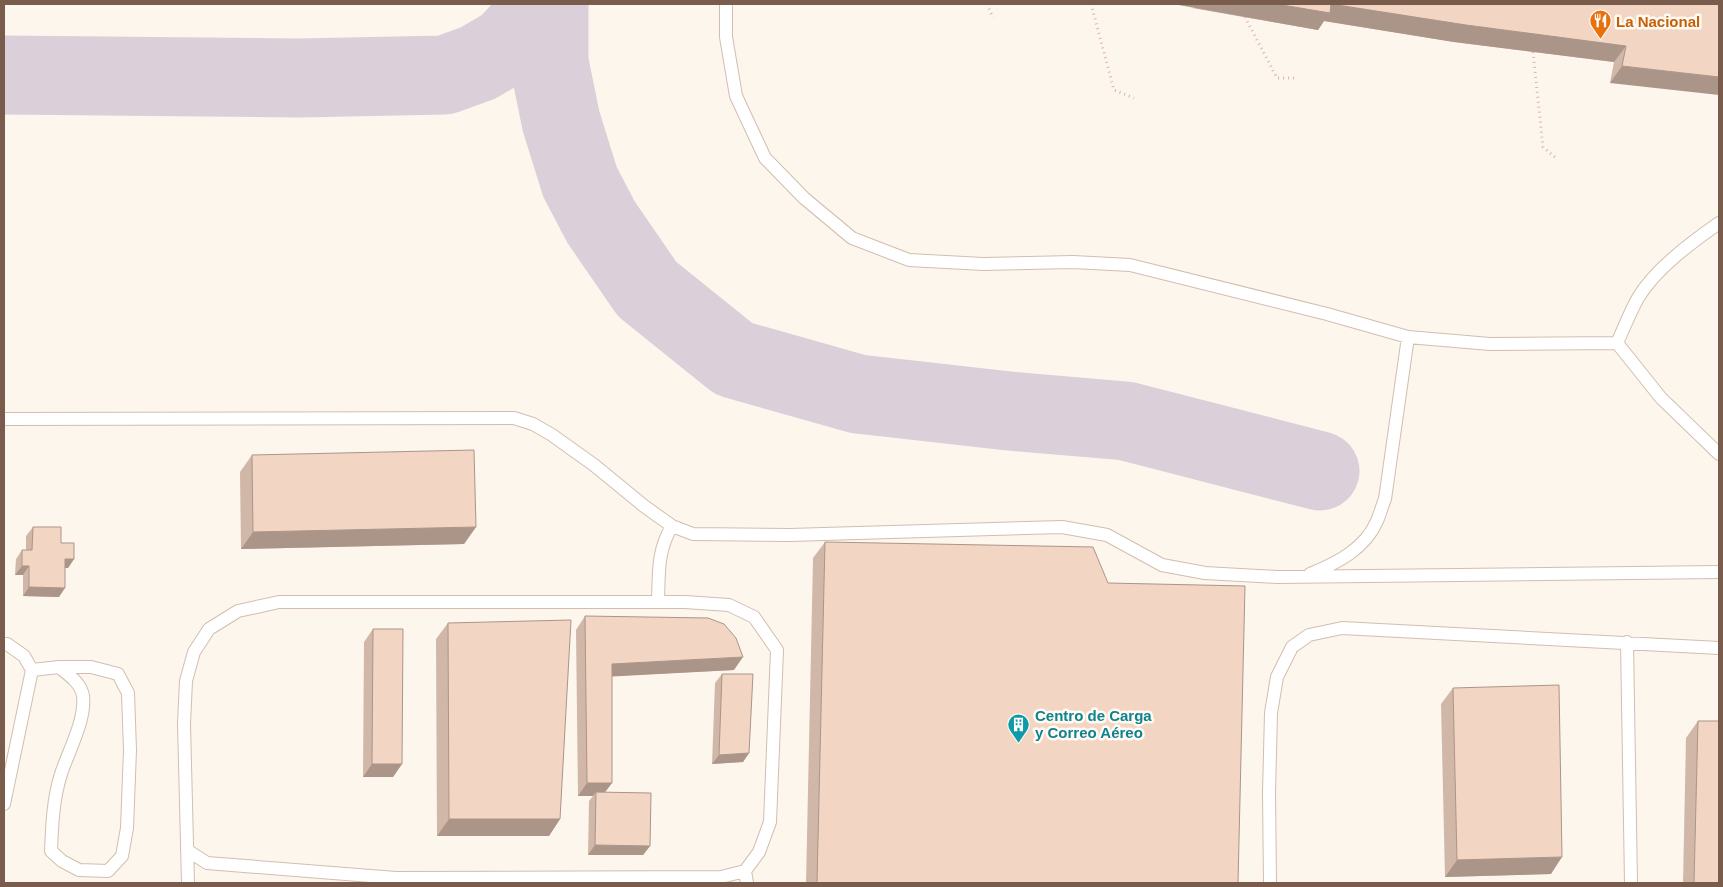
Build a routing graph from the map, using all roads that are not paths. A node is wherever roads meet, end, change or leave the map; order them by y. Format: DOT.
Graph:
graph roads {
  1 [pos="726,4"];
  2 [pos="1719,223"];
  3 [pos="1408,337"];
  4 [pos="1617,343"];
  5 [pos="4,419"];
  6 [pos="1719,454"];
  7 [pos="672,526"];
  8 [pos="1719,572"];
  9 [pos="1300,577"];
  10 [pos="658,602"];
  11 [pos="1627,642"];
  12 [pos="4,644"];
  13 [pos="1719,648"];
  14 [pos="59,667"];
  15 [pos="32,670"];
  16 [pos="4,804"];
  17 [pos="187,850"];
  18 [pos="746,877"];
  19 [pos="188,883"];
  20 [pos="1270,883"];
  21 [pos="1631,883"];
  1 -- 3 [label="lane"];
  2 -- 4 [label="lane"];
  3 -- 4 [label="lane"];
  3 -- 9 [label="lane"];
  4 -- 6 [label="lane"];
  5 -- 7 [label="lane"];
  7 -- 9 [label="lane"];
  7 -- 10 [label="lane"];
  8 -- 9 [label="lane"];
  10 -- 17 [label="lane"];
  10 -- 18 [label="lane"];
  11 -- 13 [label="lane"];
  11 -- 20 [label="lane"];
  11 -- 21 [label="lane"];
  12 -- 15 [label="lane"];
  14 -- 14 [label="lane"];
  14 -- 15 [label="lane"];
  15 -- 16 [label="lane"];
  17 -- 18 [label="lane"];
  17 -- 19 [label="lane"];
}
